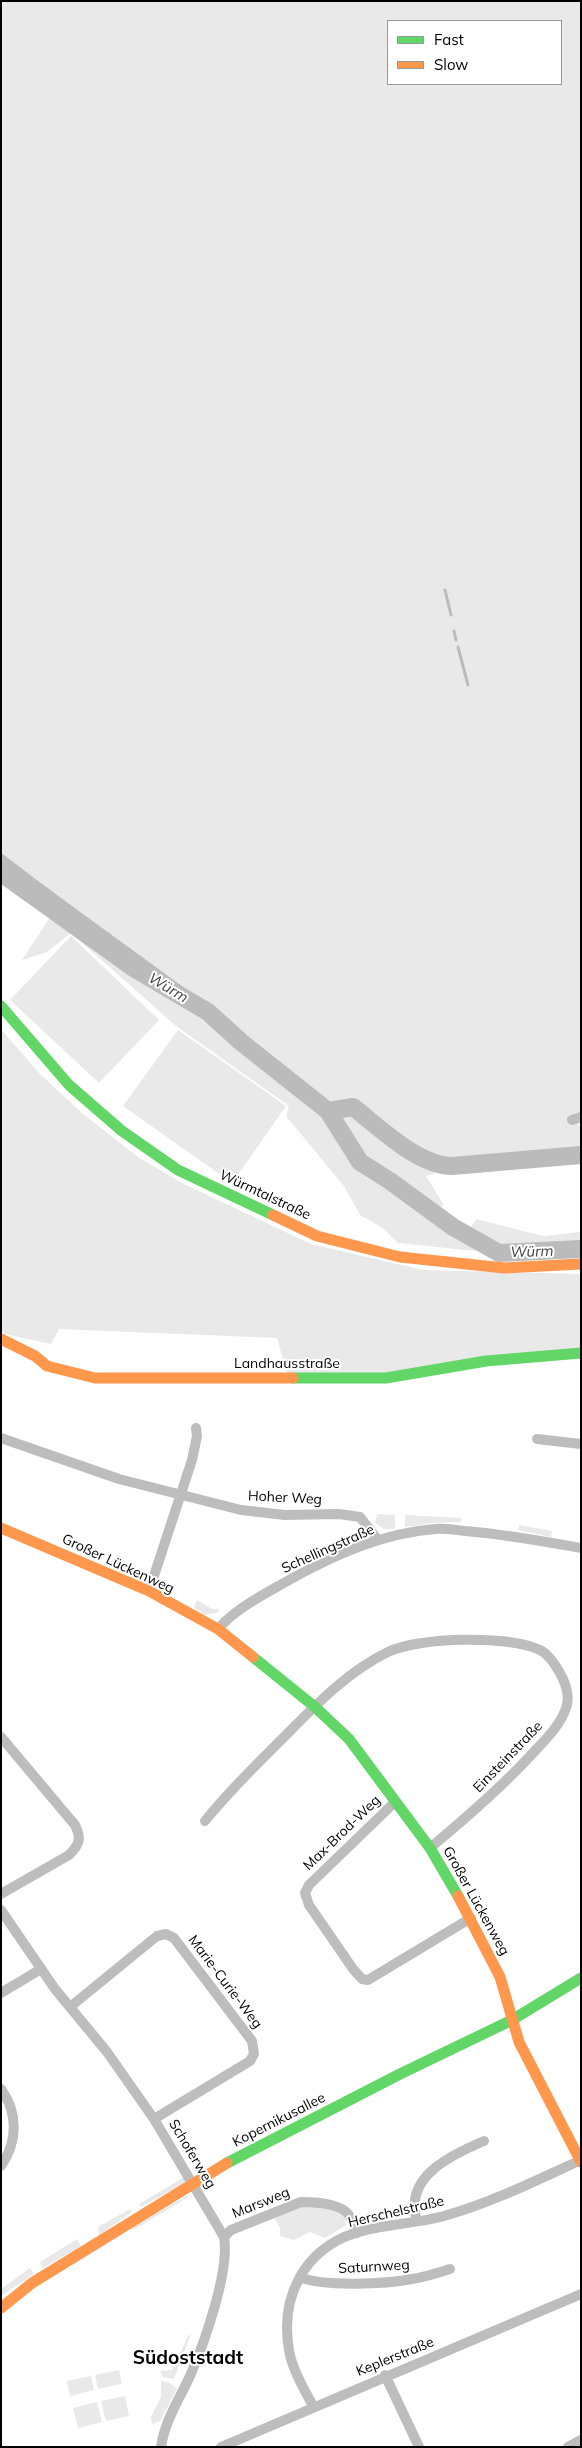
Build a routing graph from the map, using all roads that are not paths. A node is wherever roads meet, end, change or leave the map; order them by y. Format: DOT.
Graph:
graph roads {
  1 [pos="1,1006"];
  2 [pos="581,1264"];
  3 [pos="1,1339"];
  4 [pos="581,1353"];
  5 [pos="196,1428"];
  6 [pos="1,1438"];
  7 [pos="537,1439"];
  8 [pos="581,1444"];
  9 [pos="181,1494"];
  10 [pos="1,1528"];
  11 [pos="378,1540"];
  12 [pos="581,1548"];
  13 [pos="149,1591"];
  14 [pos="218,1629"];
  15 [pos="315,1706"];
  16 [pos="1,1737"];
  17 [pos="395,1802"];
  18 [pos="205,1821"];
  19 [pos="430,1848"];
  20 [pos="1,1894"];
  21 [pos="1,1910"];
  22 [pos="471,1918"];
  23 [pos="41,1969"];
  24 [pos="581,1978"];
  25 [pos="1,1993"];
  26 [pos="70,2007"];
  27 [pos="512,2020"];
  28 [pos="1,2089"];
  29 [pos="154,2119"];
  30 [pos="484,2141"];
  31 [pos="580,2161"];
  32 [pos="1,2166"];
  33 [pos="193,2183"];
  34 [pos="417,2221"];
  35 [pos="357,2233"];
  36 [pos="224,2237"];
  37 [pos="450,2269"];
  38 [pos="300,2277"];
  39 [pos="581,2294"];
  40 [pos="1,2308"];
  41 [pos="385,2376"];
  42 [pos="313,2406"];
  43 [pos="581,2440"];
  44 [pos="161,2447"];
  45 [pos="221,2447"];
  46 [pos="419,2447"];
  47 [pos="568,2447"];
  1 -- 2 [label="street, Würmtalstraße"];
  3 -- 4 [label="street, Landhausstraße"];
  5 -- 9 [label="street"];
  6 -- 9 [label="street, Hoher Weg"];
  7 -- 8 [label="street"];
  9 -- 11 [label="street, Hoher Weg"];
  9 -- 13 [label="street"];
  10 -- 13 [label="street, Großer Lückenweg"];
  11 -- 12 [label="street, Schellingstraße"];
  11 -- 14 [label="street, Schellingstraße"];
  13 -- 14 [label="street, Großer Lückenweg"];
  14 -- 15 [label="street, Großer Lückenweg"];
  15 -- 17 [label="street, Großer Lückenweg"];
  15 -- 18 [label="street"];
  15 -- 19 [label="street, Einsteinstraße"];
  16 -- 20 [label="street"];
  17 -- 19 [label="street, Großer Lückenweg"];
  17 -- 22 [label="street, Max-Brod-Weg"];
  19 -- 22 [label="street, Großer Lückenweg"];
  21 -- 23 [label="street, Schoferweg"];
  22 -- 27 [label="street, Großer Lückenweg"];
  23 -- 25 [label="street"];
  23 -- 26 [label="street, Schoferweg"];
  24 -- 27 [label="street, Kopernikusallee"];
  26 -- 29 [label="street, Schoferweg"];
  26 -- 29 [label="street, Marie-Curie-Weg"];
  27 -- 31 [label="street, Großer Lückenweg"];
  27 -- 33 [label="street, Kopernikusallee"];
  28 -- 32 [label="street"];
  29 -- 33 [label="street, Schoferweg"];
  30 -- 34 [label="street"];
  31 -- 34 [label="street, Herschelstraße"];
  33 -- 36 [label="street, Schoferweg"];
  33 -- 40 [label="street, Kopernikusallee"];
  34 -- 35 [label="street, Herschelstraße"];
  35 -- 36 [label="street, Marsweg"];
  35 -- 38 [label="street, Herschelstraße"];
  36 -- 44 [label="street, Schoferweg"];
  37 -- 38 [label="street, Saturnweg"];
  38 -- 42 [label="street, Herschelstraße"];
  39 -- 41 [label="street, Keplerstraße"];
  41 -- 42 [label="street, Keplerstraße"];
  41 -- 46 [label="street"];
  42 -- 45 [label="street, Keplerstraße"];
  43 -- 47 [label="street"];
}
